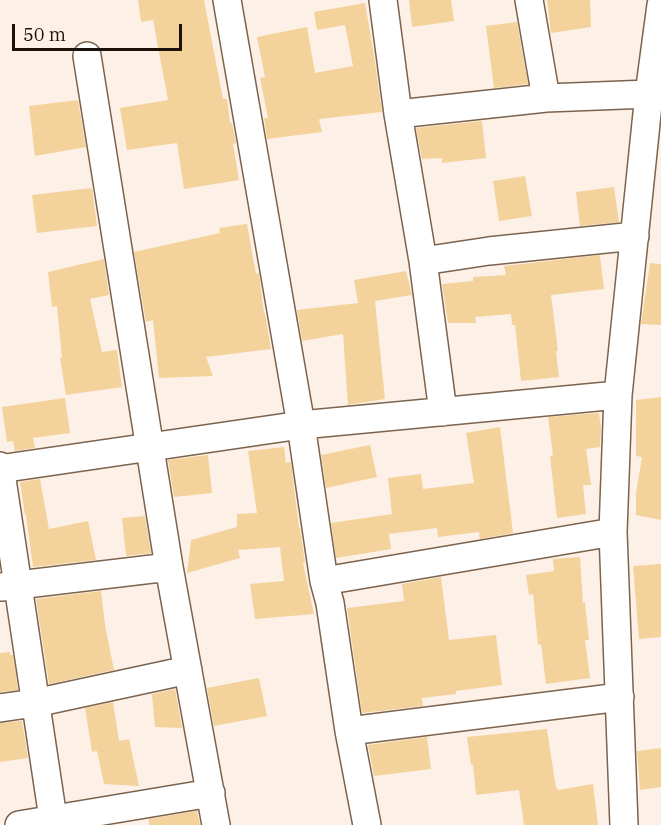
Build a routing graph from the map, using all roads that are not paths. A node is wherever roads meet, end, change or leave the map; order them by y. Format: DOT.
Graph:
graph roads {
  1 [pos="227,0"];
  2 [pos="382,0"];
  3 [pos="530,0"];
  4 [pos="661,5"];
  5 [pos="87,56"];
  6 [pos="649,94"];
  7 [pos="546,98"];
  8 [pos="398,114"];
  9 [pos="634,236"];
  10 [pos="423,261"];
  11 [pos="618,395"];
  12 [pos="443,411"];
  13 [pos="301,425"];
  14 [pos="150,447"];
  15 [pos="0,468"];
  16 [pos="612,532"];
  17 [pos="169,567"];
  18 [pos="324,581"];
  19 [pos="9,586"];
  20 [pos="188,670"];
  21 [pos="620,697"];
  22 [pos="35,703"];
  23 [pos="0,708"];
  24 [pos="349,731"];
  25 [pos="211,793"];
  26 [pos="54,822"];
  27 [pos="19,825"];
  28 [pos="216,825"];
  29 [pos="367,825"];
  30 [pos="624,825"];
  1 -- 13 [label="street"];
  2 -- 8 [label="street"];
  3 -- 7 [label="street"];
  4 -- 6 [label="street"];
  5 -- 14 [label="street"];
  6 -- 7 [label="street"];
  6 -- 9 [label="street"];
  7 -- 8 [label="street"];
  8 -- 10 [label="street"];
  9 -- 10 [label="street"];
  9 -- 11 [label="street"];
  10 -- 12 [label="street"];
  11 -- 12 [label="street"];
  11 -- 16 [label="street"];
  12 -- 13 [label="street"];
  13 -- 14 [label="street"];
  13 -- 18 [label="street"];
  14 -- 15 [label="street"];
  14 -- 17 [label="street"];
  15 -- 19 [label="street"];
  16 -- 18 [label="street"];
  16 -- 21 [label="street"];
  17 -- 19 [label="street"];
  17 -- 20 [label="street"];
  18 -- 24 [label="street"];
  19 -- 22 [label="street"];
  20 -- 22 [label="street"];
  20 -- 25 [label="street"];
  21 -- 24 [label="street"];
  21 -- 30 [label="street"];
  22 -- 23 [label="street"];
  22 -- 26 [label="street"];
  24 -- 29 [label="street"];
  25 -- 26 [label="street"];
  25 -- 28 [label="street"];
  26 -- 27 [label="street"];
}
